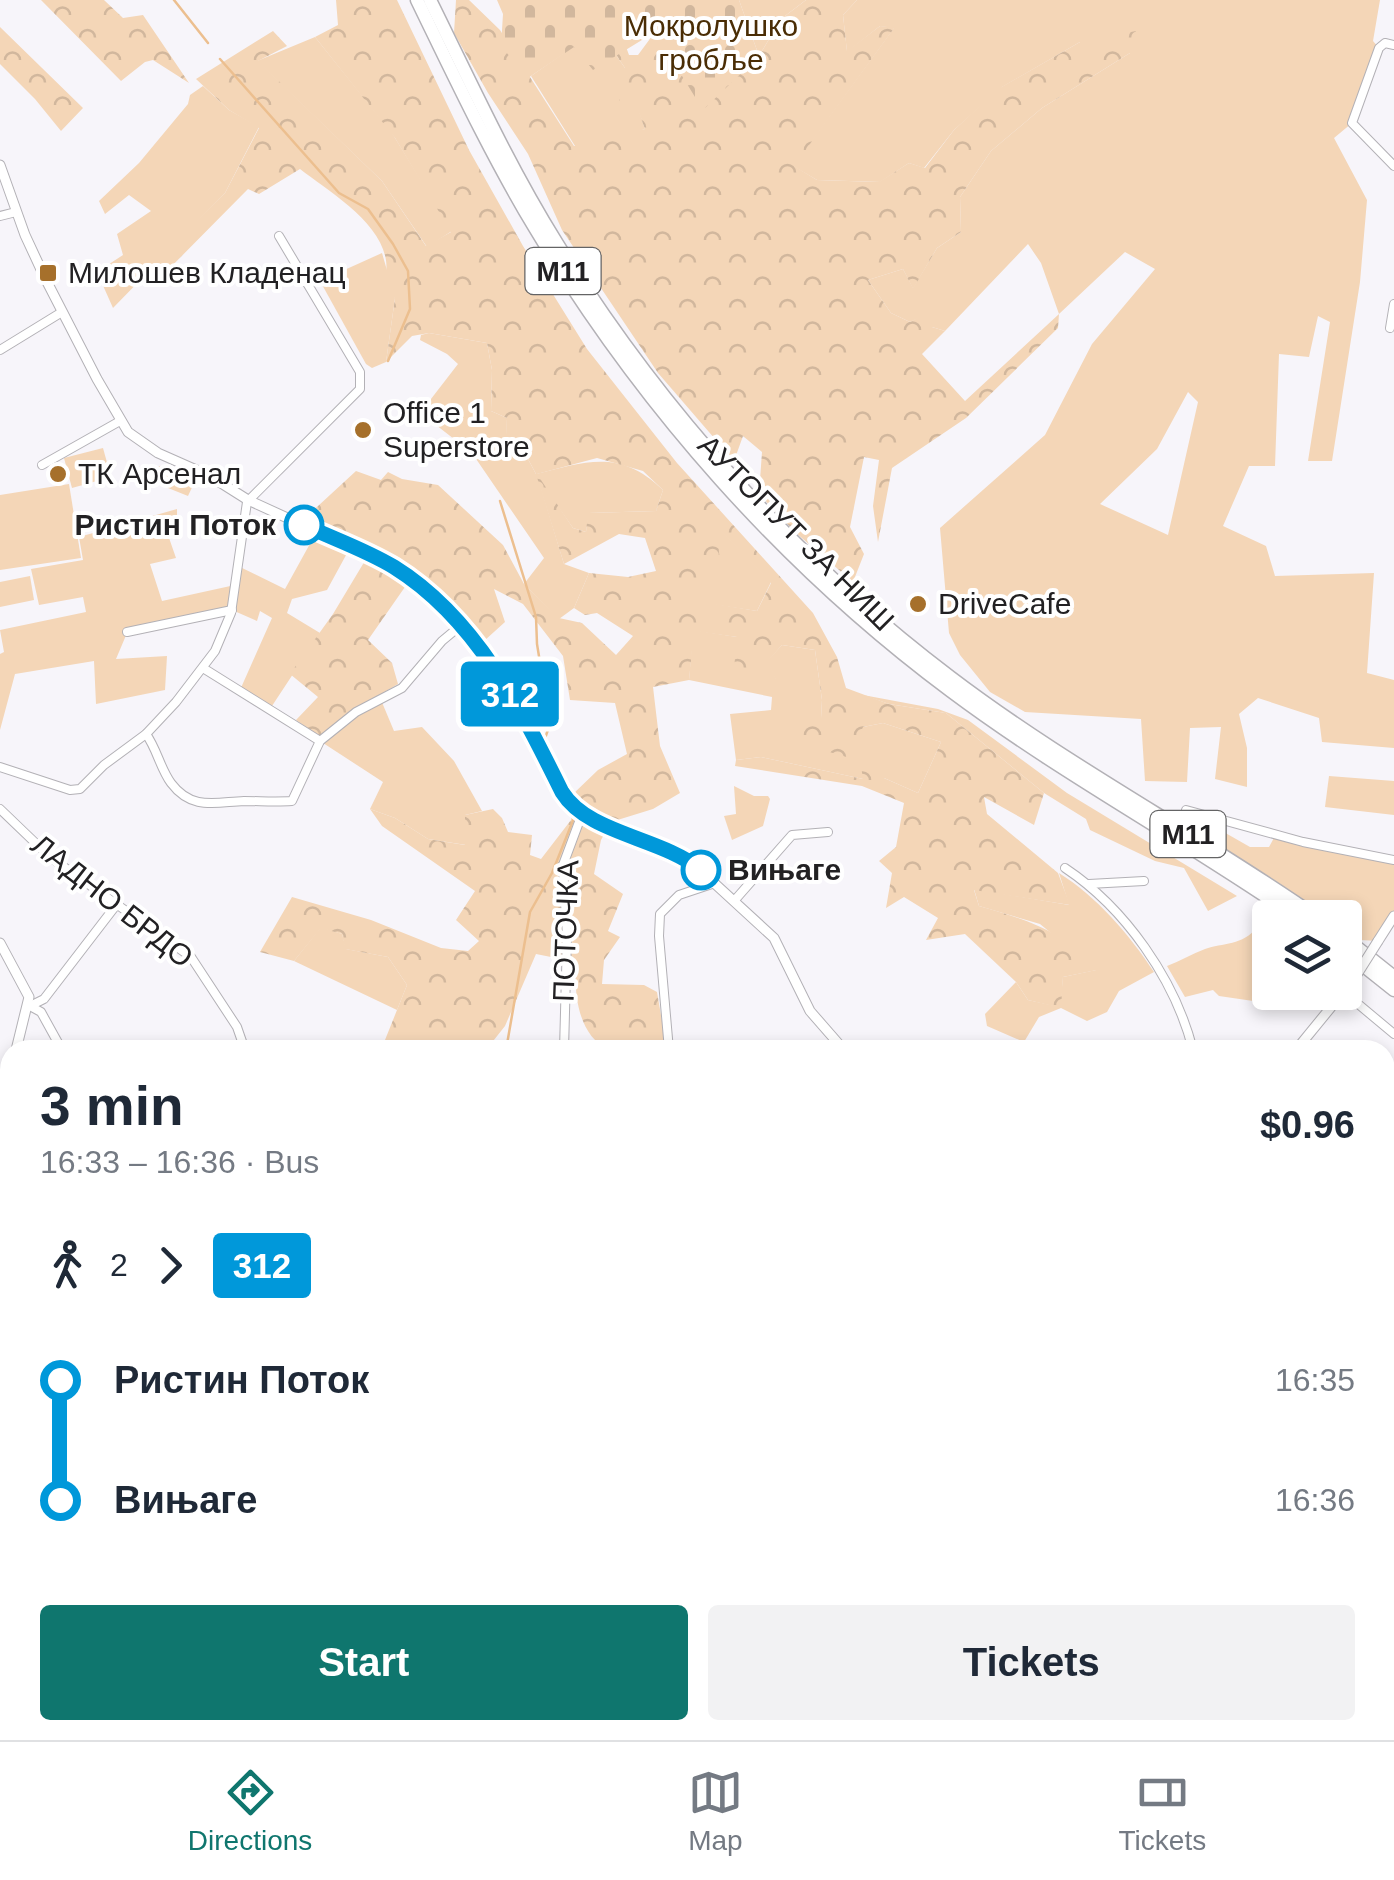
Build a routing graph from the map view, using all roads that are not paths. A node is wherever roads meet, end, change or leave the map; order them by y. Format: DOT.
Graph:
graph roads {
  1 [pos="416,0"];
  2 [pos="430,0"];
  3 [pos="1394,46"];
  4 [pos="0,165"];
  5 [pos="1394,166"];
  6 [pos="16,212"];
  7 [pos="0,216"];
  8 [pos="279,236"];
  9 [pos="1394,304"];
  10 [pos="62,312"];
  11 [pos="1390,328"];
  12 [pos="0,350"];
  13 [pos="120,421"];
  14 [pos="42,465"];
  15 [pos="248,500"];
  16 [pos="232,610"];
  17 [pos="460,626"];
  18 [pos="127,632"];
  19 [pos="203,668"];
  20 [pos="146,734"];
  21 [pos="320,742"];
  22 [pos="0,767"];
  23 [pos="0,809"];
  24 [pos="1186,810"];
  25 [pos="582,814"];
  26 [pos="828,832"];
  27 [pos="1394,860"];
  28 [pos="1064,868"];
  29 [pos="1144,880"];
  30 [pos="715,884"];
  31 [pos="1089,884"];
  32 [pos="1270,900"];
  33 [pos="1290,900"];
  34 [pos="734,901"];
  35 [pos="118,904"];
  36 [pos="1392,924"];
  37 [pos="0,943"];
  38 [pos="1362,952"];
  39 [pos="1362,965"];
  40 [pos="1362,966"];
  41 [pos="1394,977"];
  42 [pos="1394,990"];
  43 [pos="30,1006"];
  44 [pos="1362,1007"];
  45 [pos="1330,1010"];
  46 [pos="1394,1034"];
  47 [pos="19,1040"];
  48 [pos="57,1040"];
  49 [pos="242,1040"];
  50 [pos="564,1040"];
  51 [pos="668,1040"];
  52 [pos="835,1040"];
  53 [pos="1191,1040"];
  54 [pos="1305,1040"];
  1 -- 32 [label="highway, АУТОПУТ ЗА НИШ / M11"];
  2 -- 33 [label="highway, АУТОПУТ ЗА НИШ / M11"];
  3 -- 5 [label="street"];
  4 -- 6 [label="street"];
  6 -- 7 [label="street"];
  6 -- 10 [label="street"];
  8 -- 15 [label="street"];
  9 -- 11 [label="street"];
  10 -- 12 [label="street"];
  10 -- 13 [label="street"];
  13 -- 14 [label="street"];
  13 -- 15 [label="street"];
  15 -- 16 [label="street"];
  15 -- 17 [label="street"];
  16 -- 18 [label="street"];
  16 -- 19 [label="street"];
  17 -- 21 [label="street"];
  17 -- 25 [label="street"];
  19 -- 20 [label="street"];
  19 -- 21 [label="street"];
  20 -- 21 [label="street"];
  20 -- 22 [label="street"];
  23 -- 35 [label="street, ЛАДНО БРДО"];
  24 -- 27 [label="street"];
  25 -- 30 [label="street"];
  25 -- 50 [label="street, ПОТОЧКА"];
  26 -- 34 [label="street"];
  28 -- 31 [label="street"];
  29 -- 31 [label="street"];
  30 -- 34 [label="street"];
  30 -- 51 [label="street"];
  31 -- 53 [label="street"];
  34 -- 52 [label="street"];
  35 -- 43 [label="street"];
  35 -- 49 [label="street, ЛАДНО БРДО"];
  36 -- 40 [label="street, bridge"];
  37 -- 43 [label="street"];
  38 -- 41 [label="highway"];
  39 -- 42 [label="highway"];
  43 -- 47 [label="street"];
  43 -- 48 [label="street"];
  44 -- 46 [label="street"];
  45 -- 54 [label="street"];
}
